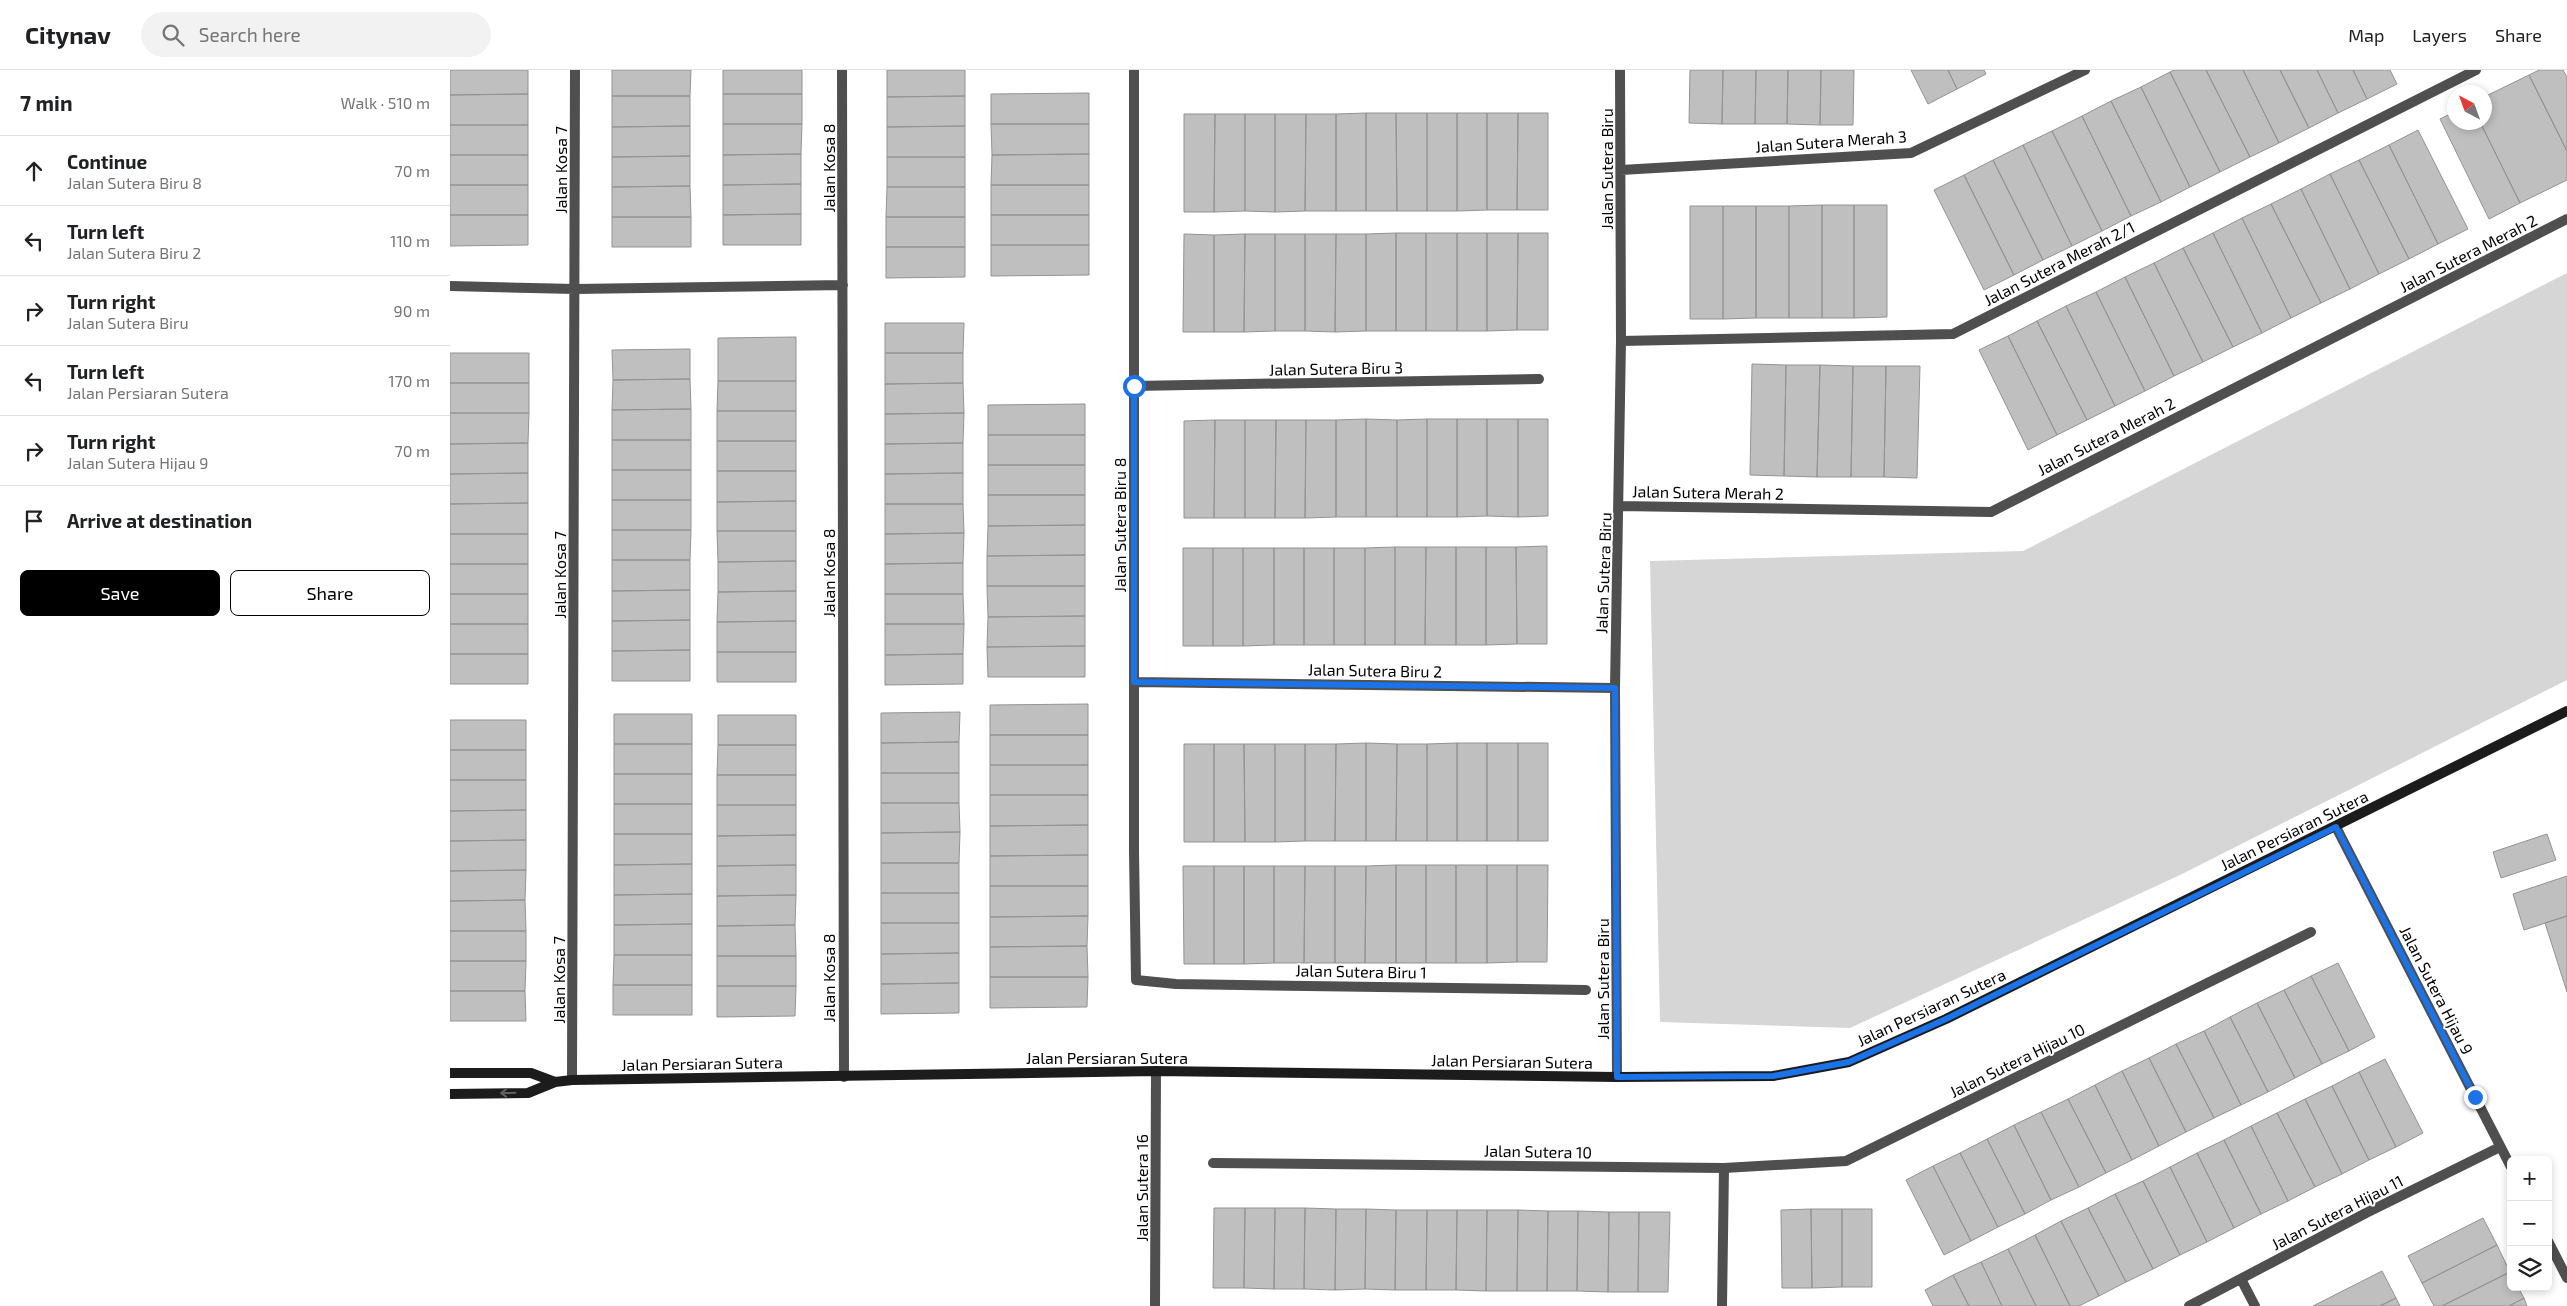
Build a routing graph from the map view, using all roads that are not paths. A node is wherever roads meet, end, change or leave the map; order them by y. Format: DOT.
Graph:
graph roads {
  1 [pos="575,70"];
  2 [pos="842,70"];
  3 [pos="1134,70"];
  4 [pos="1620,70"];
  5 [pos="2085,70"];
  6 [pos="2476,70"];
  7 [pos="1621,170"];
  8 [pos="2567,219"];
  9 [pos="843,285"];
  10 [pos="450,286"];
  11 [pos="575,289"];
  12 [pos="1621,341"];
  13 [pos="1540,379"];
  14 [pos="1134,386"];
  15 [pos="1620,506"];
  16 [pos="1134,682"];
  17 [pos="1615,688"];
  18 [pos="2567,710"];
  19 [pos="2336,827"];
  20 [pos="2311,932"];
  21 [pos="1136,980"];
  22 [pos="1586,990"];
  23 [pos="1156,1071"];
  24 [pos="450,1073"];
  25 [pos="844,1077"];
  26 [pos="1617,1077"];
  27 [pos="572,1080"];
  28 [pos="555,1082"];
  29 [pos="450,1094"];
  30 [pos="2500,1147"];
  31 [pos="2507,1160"];
  32 [pos="1214,1163"];
  33 [pos="1724,1168"];
  34 [pos="2551,1246"];
  35 [pos="2567,1278"];
  36 [pos="2242,1279"];
  37 [pos="1155,1306"];
  38 [pos="1722,1306"];
  39 [pos="2188,1306"];
  40 [pos="2255,1306"];
  1 -- 11 [label="street, Jalan Kosa 7"];
  2 -- 9 [label="street, Jalan Kosa 8"];
  3 -- 14 [label="street, Jalan Sutera Biru 8"];
  4 -- 7 [label="street, Jalan Sutera Biru"];
  5 -- 7 [label="street, Jalan Sutera Merah 3"];
  6 -- 12 [label="street, Jalan Sutera Merah 2/1"];
  7 -- 12 [label="street, Jalan Sutera Biru"];
  8 -- 15 [label="street, Jalan Sutera Merah 2"];
  9 -- 11 [label="street"];
  9 -- 25 [label="street, Jalan Kosa 8"];
  10 -- 11 [label="street"];
  11 -- 27 [label="street, Jalan Kosa 7"];
  12 -- 15 [label="street, Jalan Sutera Biru"];
  13 -- 14 [label="street, Jalan Sutera Biru 3"];
  14 -- 16 [label="street, Jalan Sutera Biru 8"];
  15 -- 17 [label="street, Jalan Sutera Biru"];
  16 -- 17 [label="street, Jalan Sutera Biru 2"];
  16 -- 21 [label="street, Jalan Sutera Biru 8"];
  17 -- 26 [label="street, Jalan Sutera Biru"];
  18 -- 19 [label="street, Jalan Persiaran Sutera"];
  19 -- 26 [label="street, Jalan Persiaran Sutera"];
  19 -- 30 [label="street, Jalan Sutera Hijau 9"];
  20 -- 33 [label="street, Jalan Sutera Hijau 10"];
  21 -- 22 [label="street, Jalan Sutera Biru 1"];
  23 -- 25 [label="street, Jalan Persiaran Sutera"];
  23 -- 26 [label="street, Jalan Persiaran Sutera"];
  23 -- 37 [label="street, Jalan Sutera 16"];
  24 -- 28 [label="street, Jalan Persiaran Sutera"];
  25 -- 27 [label="street, Jalan Persiaran Sutera"];
  27 -- 28 [label="street, Jalan Persiaran Sutera"];
  28 -- 29 [label="street, Jalan Persiaran Sutera, one-way"];
  30 -- 31 [label="street, Jalan Sutera Hijau 9"];
  30 -- 36 [label="street, Jalan Sutera Hijau 11"];
  32 -- 33 [label="street, Jalan Sutera 10"];
  33 -- 38 [label="street"];
  34 -- 35 [label="street"];
  36 -- 39 [label="street, Jalan Sutera Hijau 11"];
  36 -- 40 [label="street"];
}
